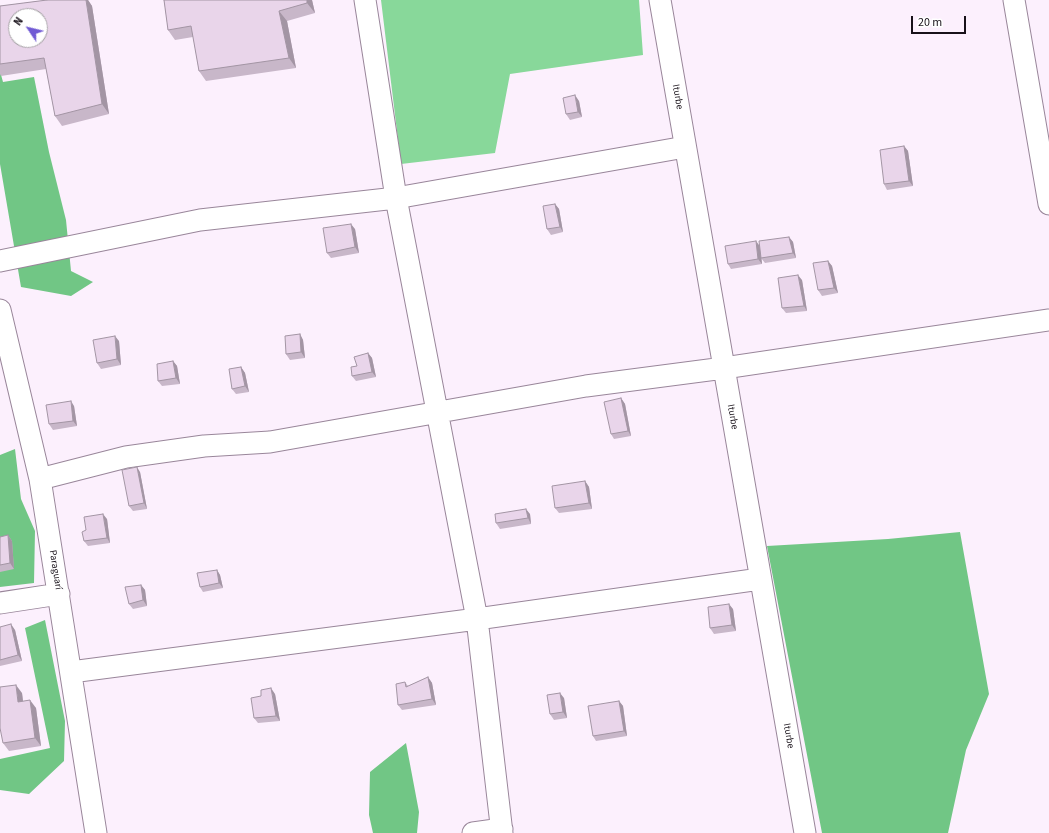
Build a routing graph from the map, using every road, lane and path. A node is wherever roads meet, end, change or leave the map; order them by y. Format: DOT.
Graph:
graph roads {
  1 [pos="365,0"];
  2 [pos="660,0"];
  3 [pos="1014,0"];
  4 [pos="685,147"];
  5 [pos="1045,162"];
  6 [pos="396,198"];
  7 [pos="1049,204"];
  8 [pos="0,261"];
  9 [pos="0,310"];
  10 [pos="1049,320"];
  11 [pos="724,368"];
  12 [pos="436,412"];
  13 [pos="40,479"];
  14 [pos="760,579"];
  15 [pos="59,594"];
  16 [pos="0,603"];
  17 [pos="477,619"];
  18 [pos="71,672"];
  19 [pos="502,831"];
  20 [pos="96,833"];
  21 [pos="474,833"];
  22 [pos="805,833"];
  1 -- 6 [label="street"];
  2 -- 4 [label="street, Iturbe"];
  3 -- 5 [label="street"];
  4 -- 6 [label="street"];
  4 -- 11 [label="street, Iturbe"];
  5 -- 7 [label="street"];
  6 -- 8 [label="street"];
  6 -- 12 [label="street"];
  9 -- 13 [label="street, Paraguarí"];
  10 -- 11 [label="street"];
  11 -- 12 [label="street"];
  11 -- 14 [label="street, Iturbe"];
  12 -- 13 [label="street"];
  12 -- 17 [label="street"];
  13 -- 15 [label="street, Paraguarí"];
  14 -- 17 [label="street"];
  14 -- 22 [label="street, Iturbe"];
  15 -- 16 [label="street"];
  15 -- 18 [label="street, Paraguarí"];
  17 -- 18 [label="street"];
  17 -- 19 [label="street"];
  18 -- 20 [label="street, Paraguarí"];
  19 -- 21 [label="street"];
}
